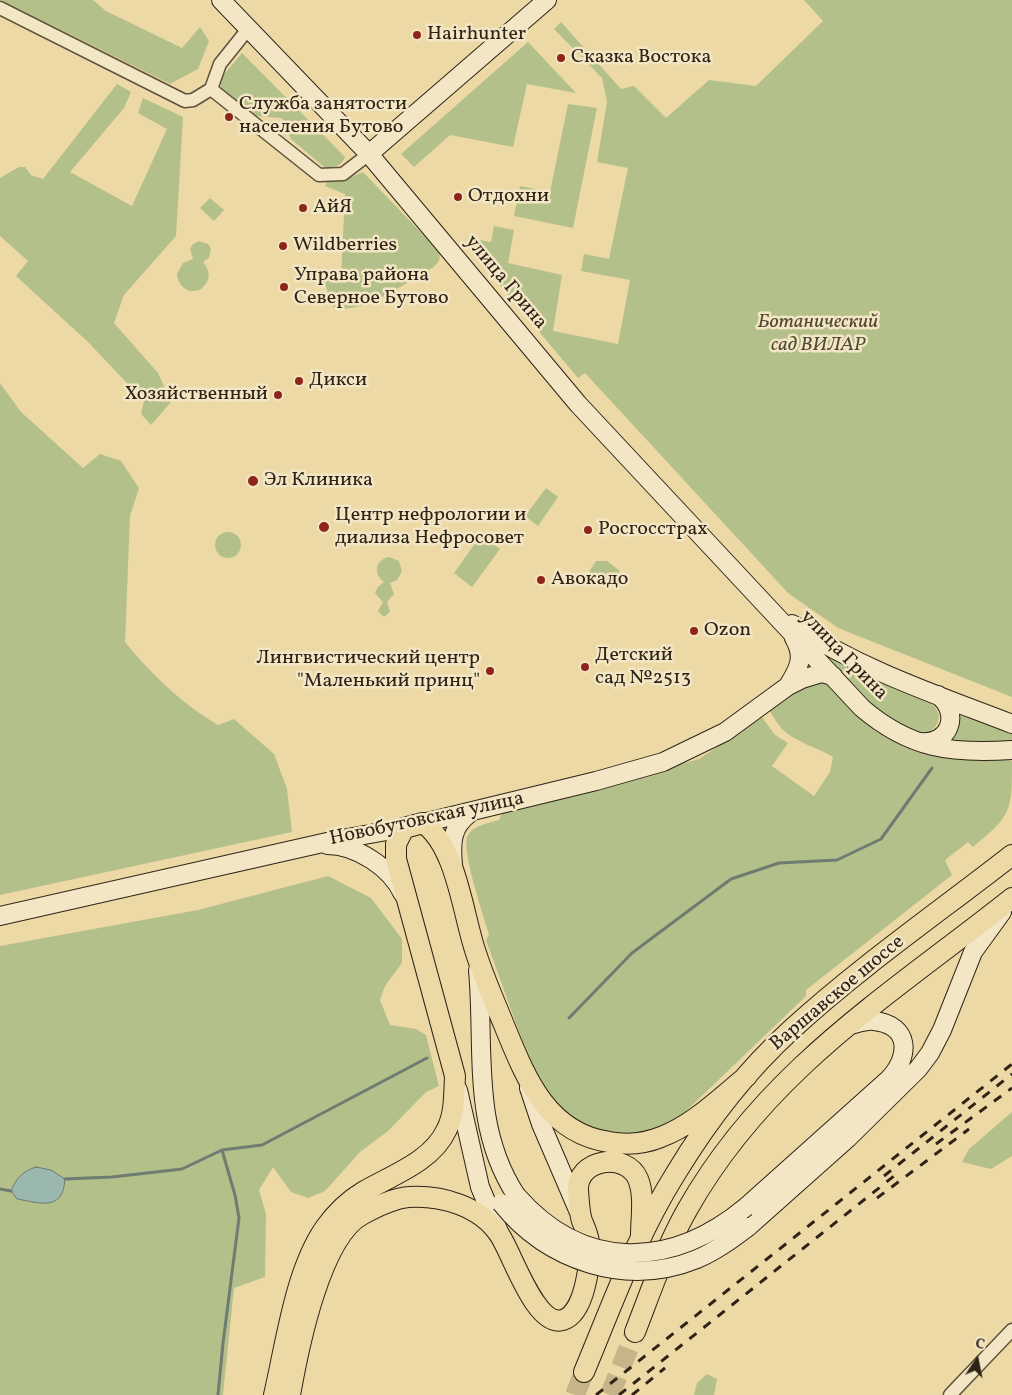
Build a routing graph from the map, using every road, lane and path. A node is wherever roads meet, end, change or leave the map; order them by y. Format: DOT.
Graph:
graph roads {
  1 [pos="221,0"];
  2 [pos="547,0"];
  3 [pos="0,8"];
  4 [pos="248,29"];
  5 [pos="211,89"];
  6 [pos="370,154"];
  7 [pos="799,634"];
  8 [pos="814,656"];
  9 [pos="833,676"];
  10 [pos="795,683"];
  11 [pos="938,695"];
  12 [pos="1012,724"];
  13 [pos="908,739"];
  14 [pos="1012,750"];
  15 [pos="470,813"];
  16 [pos="413,826"];
  17 [pos="307,846"];
  18 [pos="1012,855"];
  19 [pos="453,872"];
  20 [pos="1012,899"];
  21 [pos="408,908"];
  22 [pos="0,916"];
  23 [pos="475,949"];
  24 [pos="844,1027"];
  25 [pos="524,1074"];
  26 [pos="455,1076"];
  27 [pos="747,1076"];
  28 [pos="468,1135"];
  29 [pos="508,1199"];
  30 [pos="582,1220"];
  31 [pos="499,1233"];
  32 [pos="641,1235"];
  33 [pos="1012,1330"];
  34 [pos="636,1332"];
  35 [pos="584,1372"];
  36 [pos="274,1395"];
  37 [pos="290,1395"];
  38 [pos="950,1395"];
  1 -- 4 [label="street, улица Грина"];
  2 -- 6 [label="street"];
  3 -- 5 [label="street"];
  4 -- 5 [label="street"];
  4 -- 6 [label="street, улица Грина"];
  5 -- 6 [label="street"];
  6 -- 7 [label="street, улица Грина"];
  7 -- 8 [label="street, улица Грина"];
  7 -- 10 [label="street"];
  7 -- 11 [label="street, улица Грина"];
  8 -- 9 [label="street, улица Грина"];
  8 -- 10 [label="street"];
  9 -- 10 [label="street, Новобутовская улица"];
  9 -- 13 [label="street, улица Грина"];
  10 -- 15 [label="street, Новобутовская улица"];
  11 -- 12 [label="street, улица Грина"];
  11 -- 13 [label="street"];
  13 -- 14 [label="street"];
  15 -- 16 [label="street, Новобутовская улица"];
  15 -- 19 [label="street"];
  16 -- 17 [label="street, Новобутовская улица"];
  16 -- 19 [label="main road"];
  16 -- 21 [label="main road"];
  17 -- 21 [label="street"];
  17 -- 22 [label="street, Новобутовская улица"];
  18 -- 27 [label="main road, Варшавское шоссе"];
  19 -- 23 [label="main road"];
  20 -- 24 [label="main road, Варшавское шоссе"];
  20 -- 29 [label="street, bridge"];
  21 -- 26 [label="main road"];
  23 -- 25 [label="main road"];
  23 -- 29 [label="street"];
  24 -- 29 [label="street, bridge"];
  24 -- 34 [label="main road, Варшавское шоссе"];
  25 -- 27 [label="main road"];
  25 -- 30 [label="street"];
  26 -- 28 [label="street"];
  26 -- 36 [label="main road"];
  27 -- 32 [label="main road, Варшавское шоссе"];
  28 -- 29 [label="street"];
  28 -- 31 [label="street"];
  30 -- 31 [label="main road"];
  30 -- 32 [label="main road"];
  31 -- 37 [label="main road"];
  32 -- 35 [label="main road, Варшавское шоссе"];
  33 -- 38 [label="street"];
}
